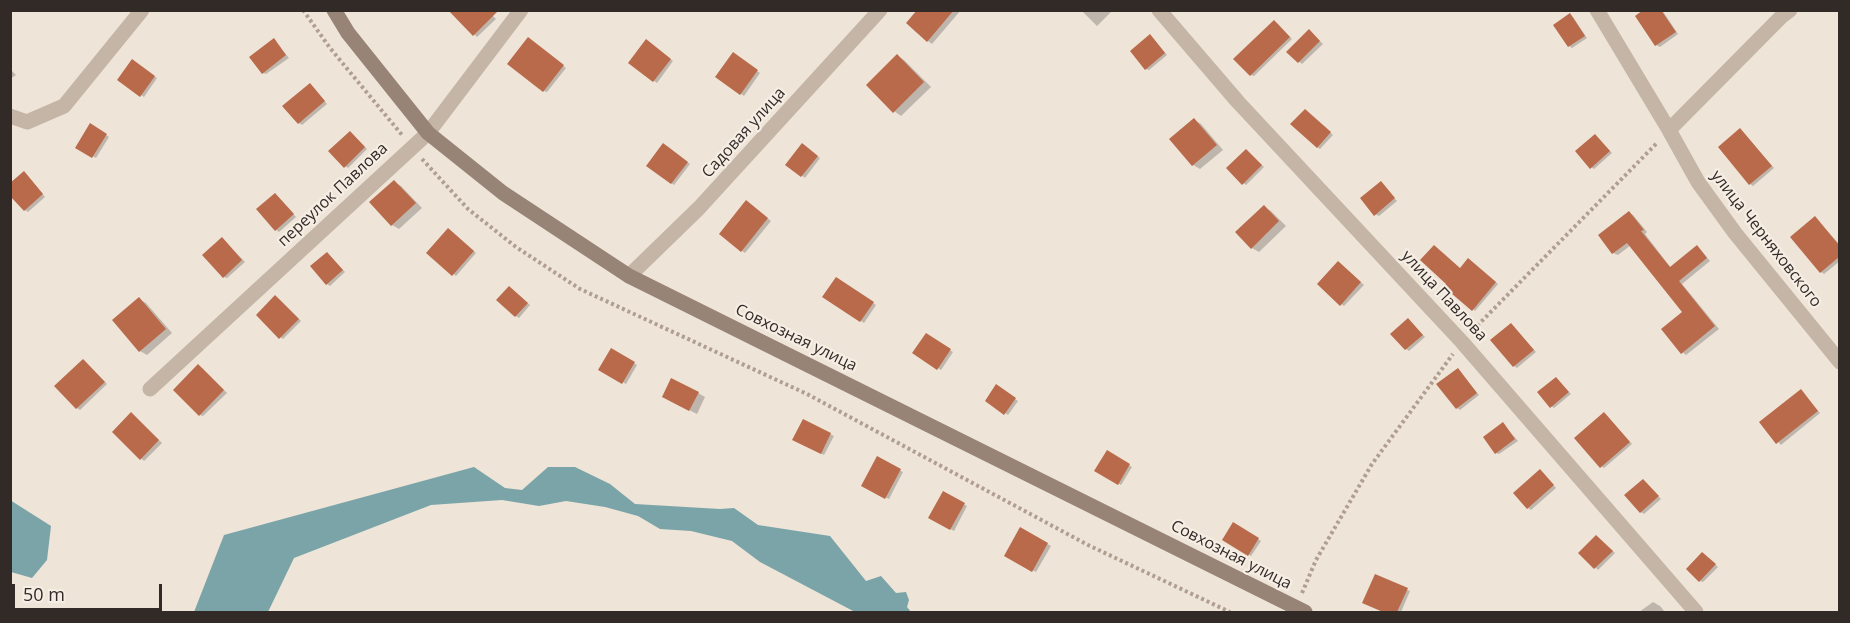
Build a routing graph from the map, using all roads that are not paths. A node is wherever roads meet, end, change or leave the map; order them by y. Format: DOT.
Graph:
graph roads {
  1 [pos="142,10"];
  2 [pos="334,10"];
  3 [pos="521,10"];
  4 [pos="880,10"];
  5 [pos="1159,10"];
  6 [pos="1597,10"];
  7 [pos="1790,10"];
  8 [pos="10,116"];
  9 [pos="1669,130"];
  10 [pos="428,133"];
  11 [pos="629,276"];
  12 [pos="1839,362"];
  13 [pos="150,389"];
  14 [pos="1305,612"];
  15 [pos="1696,612"];
  1 -- 8 [label="street"];
  2 -- 10 [label="street, Совхозная улица"];
  3 -- 10 [label="street, переулок Павлова"];
  4 -- 11 [label="street, Садовая улица"];
  5 -- 15 [label="street, улица Павлова"];
  6 -- 9 [label="street, улица Черняховского"];
  7 -- 9 [label="street"];
  9 -- 12 [label="street, улица Черняховского"];
  10 -- 11 [label="street, Совхозная улица"];
  10 -- 13 [label="street, переулок Павлова"];
  11 -- 14 [label="street, Совхозная улица"];
}
